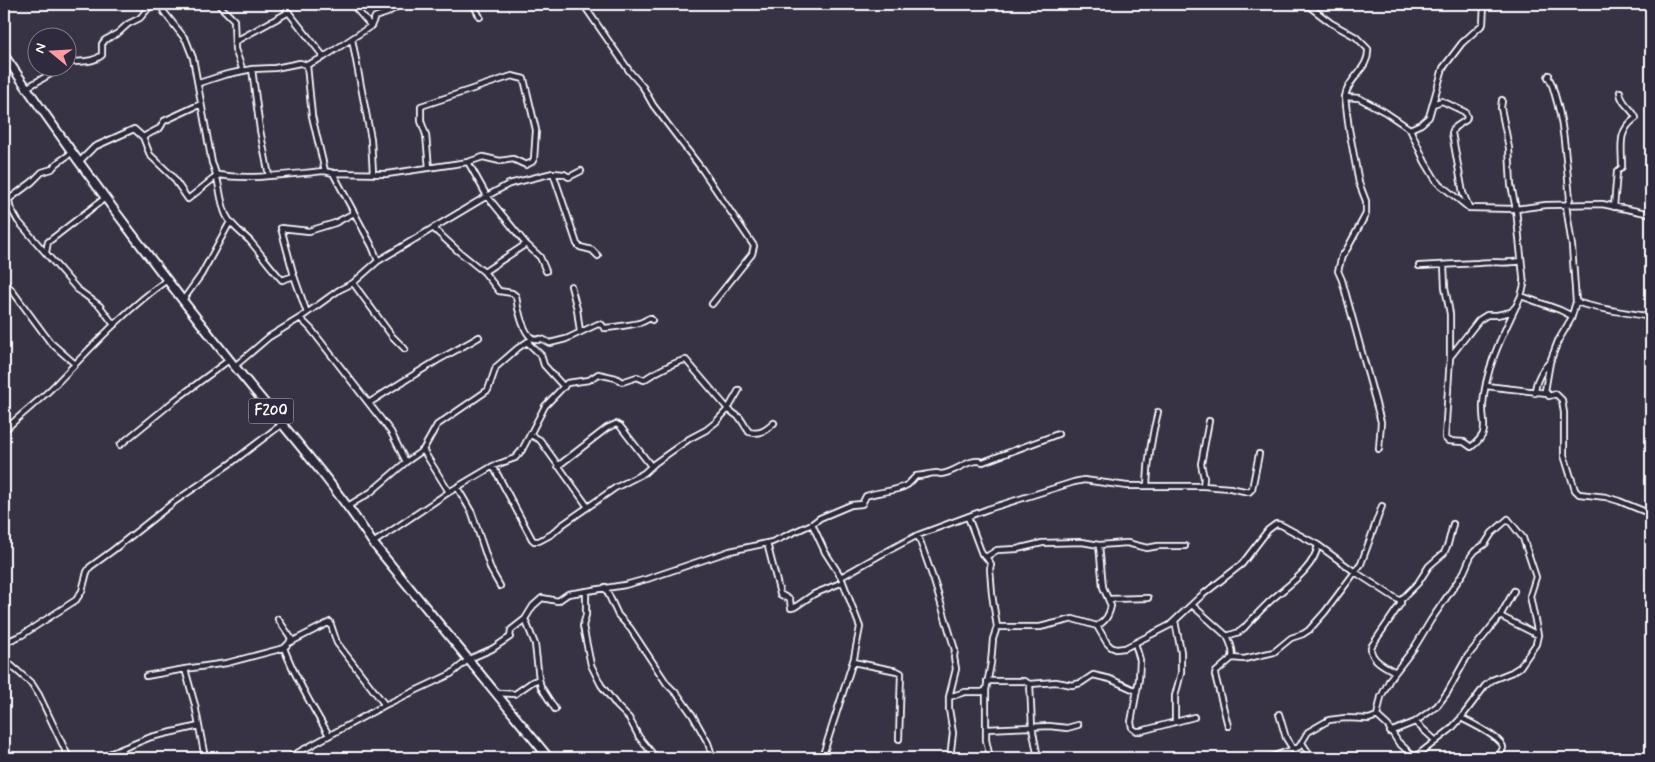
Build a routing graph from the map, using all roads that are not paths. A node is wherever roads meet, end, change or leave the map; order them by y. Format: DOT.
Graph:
graph roads {
  1 [pos="152,4"];
  2 [pos="161,4"];
  3 [pos="218,4"];
  4 [pos="282,4"];
  5 [pos="352,4"];
  6 [pos="401,4"];
  7 [pos="473,4"];
  8 [pos="583,4"];
  9 [pos="1306,4"];
  10 [pos="1484,4"];
  11 [pos="289,12"];
  12 [pos="480,17"];
  13 [pos="371,26"];
  14 [pos="352,40"];
  15 [pos="236,42"];
  16 [pos="4,55"];
  17 [pos="324,57"];
  18 [pos="78,62"];
  19 [pos="308,65"];
  20 [pos="252,69"];
  21 [pos="243,71"];
  22 [pos="1549,75"];
  23 [pos="44,78"];
  24 [pos="198,83"];
  25 [pos="26,88"];
  26 [pos="1620,92"];
  27 [pos="1345,97"];
  28 [pos="1502,100"];
  29 [pos="201,104"];
  30 [pos="1433,104"];
  31 [pos="1410,129"];
  32 [pos="143,137"];
  33 [pos="72,152"];
  34 [pos="79,162"];
  35 [pos="468,162"];
  36 [pos="429,168"];
  37 [pos="325,171"];
  38 [pos="581,171"];
  39 [pos="373,172"];
  40 [pos="333,173"];
  41 [pos="553,173"];
  42 [pos="218,175"];
  43 [pos="269,176"];
  44 [pos="487,196"];
  45 [pos="105,198"];
  46 [pos="9,199"];
  47 [pos="4,203"];
  48 [pos="1566,206"];
  49 [pos="1614,206"];
  50 [pos="1470,208"];
  51 [pos="1516,209"];
  52 [pos="354,213"];
  53 [pos="1651,214"];
  54 [pos="230,222"];
  55 [pos="434,228"];
  56 [pos="526,244"];
  57 [pos="46,252"];
  58 [pos="598,256"];
  59 [pos="378,261"];
  60 [pos="1521,261"];
  61 [pos="1444,265"];
  62 [pos="1419,266"];
  63 [pos="546,271"];
  64 [pos="484,272"];
  65 [pos="294,276"];
  66 [pos="167,280"];
  67 [pos="4,282"];
  68 [pos="353,283"];
  69 [pos="571,286"];
  70 [pos="1521,296"];
  71 [pos="183,300"];
  72 [pos="1576,302"];
  73 [pos="712,304"];
  74 [pos="1517,305"];
  75 [pos="307,313"];
  76 [pos="1572,316"];
  77 [pos="1651,317"];
  78 [pos="300,318"];
  79 [pos="652,320"];
  80 [pos="114,325"];
  81 [pos="580,332"];
  82 [pos="479,336"];
  83 [pos="532,338"];
  84 [pos="527,342"];
  85 [pos="405,349"];
  86 [pos="1450,356"];
  87 [pos="1550,362"];
  88 [pos="232,363"];
  89 [pos="75,364"];
  90 [pos="1486,386"];
  91 [pos="564,387"];
  92 [pos="739,390"];
  93 [pos="1536,393"];
  94 [pos="1547,393"];
  95 [pos="369,404"];
  96 [pos="728,409"];
  97 [pos="1158,412"];
  98 [pos="1209,421"];
  99 [pos="774,423"];
  100 [pos="282,424"];
  101 [pos="4,431"];
  102 [pos="1058,434"];
  103 [pos="531,435"];
  104 [pos="120,445"];
  105 [pos="1379,449"];
  106 [pos="423,450"];
  107 [pos="1259,454"];
  108 [pos="406,462"];
  109 [pos="493,466"];
  110 [pos="558,466"];
  111 [pos="651,466"];
  112 [pos="1147,486"];
  113 [pos="1203,486"];
  114 [pos="457,487"];
  115 [pos="449,492"];
  116 [pos="348,506"];
  117 [pos="1382,506"];
  118 [pos="588,507"];
  119 [pos="1651,514"];
  120 [pos="968,517"];
  121 [pos="812,524"];
  122 [pos="1453,524"];
  123 [pos="918,536"];
  124 [pos="373,543"];
  125 [pos="767,543"];
  126 [pos="1099,544"];
  127 [pos="1318,545"];
  128 [pos="1184,546"];
  129 [pos="986,556"];
  130 [pos="1355,572"];
  131 [pos="842,580"];
  132 [pos="500,586"];
  133 [pos="605,587"];
  134 [pos="1514,591"];
  135 [pos="586,592"];
  136 [pos="1148,598"];
  137 [pos="1109,599"];
  138 [pos="1400,601"];
  139 [pos="1192,605"];
  140 [pos="1500,616"];
  141 [pos="278,619"];
  142 [pos="525,619"];
  143 [pos="1175,621"];
  144 [pos="1097,626"];
  145 [pos="997,627"];
  146 [pos="1538,635"];
  147 [pos="1227,636"];
  148 [pos="4,643"];
  149 [pos="289,643"];
  150 [pos="1135,643"];
  151 [pos="284,648"];
  152 [pos="1232,658"];
  153 [pos="4,659"];
  154 [pos="469,659"];
  155 [pos="853,662"];
  156 [pos="185,669"];
  157 [pos="1395,672"];
  158 [pos="146,676"];
  159 [pos="539,679"];
  160 [pos="987,681"];
  161 [pos="1030,684"];
  162 [pos="986,690"];
  163 [pos="1137,691"];
  164 [pos="497,693"];
  165 [pos="949,697"];
  166 [pos="385,705"];
  167 [pos="555,709"];
  168 [pos="1279,714"];
  169 [pos="1377,716"];
  170 [pos="1194,717"];
  171 [pos="1461,718"];
  172 [pos="1175,722"];
  173 [pos="1415,722"];
  174 [pos="1078,725"];
  175 [pos="199,726"];
  176 [pos="1228,726"];
  177 [pos="1032,728"];
  178 [pos="987,729"];
  179 [pos="1390,732"];
  180 [pos="328,735"];
  181 [pos="899,739"];
  182 [pos="1436,741"];
  183 [pos="1302,743"];
  184 [pos="1292,749"];
  185 [pos="69,758"];
  186 [pos="103,758"];
  187 [pos="205,758"];
  188 [pos="288,758"];
  189 [pos="550,758"];
  190 [pos="656,758"];
  191 [pos="712,758"];
  192 [pos="822,758"];
  193 [pos="950,758"];
  194 [pos="990,758"];
  195 [pos="1038,758"];
  196 [pos="1269,758"];
  197 [pos="1312,758"];
  198 [pos="1415,758"];
  199 [pos="1496,758"];
  1 -- 18 [label="street"];
  2 -- 24 [label="street"];
  3 -- 15 [label="street"];
  4 -- 11 [label="street"];
  5 -- 13 [label="street"];
  6 -- 13 [label="street"];
  7 -- 12 [label="street"];
  8 -- 73 [label="street"];
  9 -- 27 [label="street"];
  10 -- 30 [label="street"];
  11 -- 15 [label="street"];
  11 -- 17 [label="street"];
  13 -- 14 [label="street"];
  14 -- 17 [label="street"];
  14 -- 39 [label="street"];
  15 -- 21 [label="street"];
  16 -- 25 [label="main road, F200"];
  17 -- 19 [label="street"];
  19 -- 20 [label="street"];
  19 -- 37 [label="street"];
  20 -- 21 [label="street"];
  20 -- 43 [label="street"];
  21 -- 24 [label="street"];
  22 -- 48 [label="street"];
  23 -- 25 [label="street"];
  24 -- 29 [label="street"];
  25 -- 33 [label="main road, F200"];
  26 -- 49 [label="street"];
  27 -- 31 [label="street"];
  27 -- 105 [label="street"];
  28 -- 51 [label="street"];
  29 -- 32 [label="street"];
  29 -- 42 [label="street"];
  30 -- 31 [label="street"];
  30 -- 50 [label="street"];
  31 -- 50 [label="street"];
  32 -- 34 [label="street"];
  32 -- 42 [label="street"];
  33 -- 34 [label="main road, F200"];
  33 -- 46 [label="street"];
  34 -- 45 [label="main road, F200"];
  35 -- 36 [label="street"];
  35 -- 36 [label="street"];
  35 -- 44 [label="street"];
  36 -- 39 [label="street"];
  37 -- 40 [label="street"];
  37 -- 43 [label="street"];
  38 -- 41 [label="street"];
  39 -- 40 [label="street"];
  40 -- 52 [label="street"];
  41 -- 44 [label="street"];
  41 -- 58 [label="street"];
  42 -- 43 [label="street"];
  42 -- 54 [label="street"];
  44 -- 55 [label="street"];
  44 -- 56 [label="street"];
  45 -- 57 [label="street"];
  45 -- 66 [label="main road, F200"];
  46 -- 47 [label="street"];
  46 -- 57 [label="street"];
  48 -- 49 [label="street"];
  48 -- 51 [label="street"];
  48 -- 72 [label="street"];
  49 -- 53 [label="street"];
  50 -- 51 [label="street"];
  51 -- 60 [label="street"];
  52 -- 59 [label="street"];
  52 -- 65 [label="street"];
  54 -- 65 [label="street"];
  54 -- 71 [label="street"];
  55 -- 59 [label="street"];
  55 -- 64 [label="street"];
  56 -- 63 [label="street"];
  56 -- 64 [label="street"];
  57 -- 80 [label="street"];
  59 -- 68 [label="street"];
  60 -- 61 [label="street"];
  60 -- 70 [label="street"];
  61 -- 62 [label="street"];
  61 -- 86 [label="street"];
  64 -- 83 [label="street"];
  65 -- 75 [label="street"];
  66 -- 71 [label="main road, F200"];
  66 -- 80 [label="street"];
  67 -- 89 [label="street"];
  68 -- 75 [label="street"];
  68 -- 85 [label="street"];
  69 -- 81 [label="street"];
  70 -- 74 [label="street"];
  70 -- 76 [label="street"];
  71 -- 88 [label="main road, F200"];
  72 -- 76 [label="street"];
  72 -- 77 [label="street"];
  74 -- 86 [label="street"];
  74 -- 90 [label="street"];
  75 -- 78 [label="street"];
  76 -- 87 [label="street"];
  78 -- 88 [label="street"];
  78 -- 95 [label="street"];
  79 -- 81 [label="street"];
  80 -- 89 [label="street"];
  81 -- 83 [label="street"];
  82 -- 95 [label="street"];
  83 -- 84 [label="street"];
  84 -- 91 [label="street"];
  84 -- 106 [label="street"];
  86 -- 90 [label="street"];
  87 -- 93 [label="street"];
  87 -- 94 [label="street"];
  88 -- 100 [label="main road, F200"];
  88 -- 104 [label="street"];
  89 -- 101 [label="street"];
  90 -- 93 [label="street"];
  91 -- 96 [label="street"];
  91 -- 103 [label="street"];
  92 -- 96 [label="street"];
  93 -- 94 [label="street"];
  94 -- 119 [label="street"];
  95 -- 108 [label="street"];
  96 -- 99 [label="street"];
  96 -- 111 [label="street"];
  97 -- 112 [label="street"];
  98 -- 113 [label="street"];
  100 -- 116 [label="main road, F200"];
  100 -- 148 [label="street"];
  102 -- 121 [label="street"];
  103 -- 109 [label="street"];
  103 -- 110 [label="street"];
  106 -- 108 [label="street"];
  106 -- 115 [label="street"];
  107 -- 113 [label="street"];
  108 -- 116 [label="street"];
  109 -- 114 [label="street"];
  109 -- 118 [label="street"];
  110 -- 111 [label="street"];
  110 -- 118 [label="street"];
  111 -- 118 [label="street"];
  112 -- 113 [label="street"];
  112 -- 120 [label="street"];
  114 -- 115 [label="street"];
  114 -- 132 [label="street"];
  115 -- 124 [label="street"];
  116 -- 124 [label="main road, F200"];
  117 -- 130 [label="street"];
  120 -- 123 [label="street"];
  120 -- 129 [label="street"];
  121 -- 125 [label="street"];
  121 -- 131 [label="street"];
  122 -- 138 [label="street"];
  123 -- 131 [label="street"];
  123 -- 165 [label="street"];
  124 -- 154 [label="main road, F200"];
  125 -- 131 [label="street"];
  125 -- 133 [label="street"];
  126 -- 128 [label="street"];
  126 -- 129 [label="street"];
  126 -- 137 [label="street"];
  127 -- 130 [label="street"];
  127 -- 139 [label="street"];
  127 -- 147 [label="street"];
  129 -- 145 [label="street"];
  130 -- 138 [label="street"];
  130 -- 152 [label="street"];
  131 -- 155 [label="street"];
  133 -- 135 [label="street"];
  133 -- 191 [label="street"];
  134 -- 140 [label="street"];
  135 -- 142 [label="street"];
  135 -- 190 [label="street"];
  136 -- 137 [label="street"];
  137 -- 144 [label="street"];
  138 -- 157 [label="street"];
  139 -- 143 [label="street"];
  139 -- 147 [label="street"];
  140 -- 146 [label="street"];
  140 -- 173 [label="street"];
  141 -- 149 [label="street"];
  142 -- 154 [label="street"];
  142 -- 159 [label="street"];
  143 -- 150 [label="street"];
  143 -- 172 [label="street"];
  144 -- 145 [label="street"];
  144 -- 150 [label="street"];
  145 -- 160 [label="street"];
  146 -- 157 [label="street"];
  146 -- 171 [label="street"];
  147 -- 152 [label="street"];
  149 -- 151 [label="street"];
  149 -- 166 [label="street"];
  150 -- 163 [label="street"];
  151 -- 156 [label="street"];
  151 -- 180 [label="street"];
  152 -- 176 [label="street"];
  153 -- 185 [label="street"];
  154 -- 164 [label="main road, F200"];
  154 -- 166 [label="street"];
  155 -- 181 [label="street"];
  155 -- 192 [label="street"];
  156 -- 158 [label="street"];
  156 -- 175 [label="street"];
  157 -- 169 [label="street"];
  159 -- 164 [label="street"];
  159 -- 167 [label="street"];
  160 -- 161 [label="street"];
  160 -- 162 [label="street"];
  161 -- 163 [label="street"];
  161 -- 177 [label="street"];
  162 -- 165 [label="street"];
  162 -- 178 [label="street"];
  163 -- 172 [label="street"];
  164 -- 189 [label="main road, F200"];
  165 -- 193 [label="street"];
  166 -- 180 [label="street"];
  168 -- 184 [label="street"];
  169 -- 179 [label="street"];
  169 -- 183 [label="street"];
  170 -- 172 [label="street"];
  171 -- 182 [label="street"];
  171 -- 199 [label="street"];
  173 -- 179 [label="street"];
  173 -- 182 [label="street"];
  174 -- 177 [label="street"];
  175 -- 186 [label="street"];
  175 -- 187 [label="street"];
  177 -- 178 [label="street"];
  177 -- 195 [label="street"];
  178 -- 194 [label="street"];
  179 -- 198 [label="street"];
  180 -- 188 [label="street"];
  182 -- 198 [label="street"];
  183 -- 184 [label="street"];
  183 -- 197 [label="street"];
  184 -- 196 [label="street"];
}
